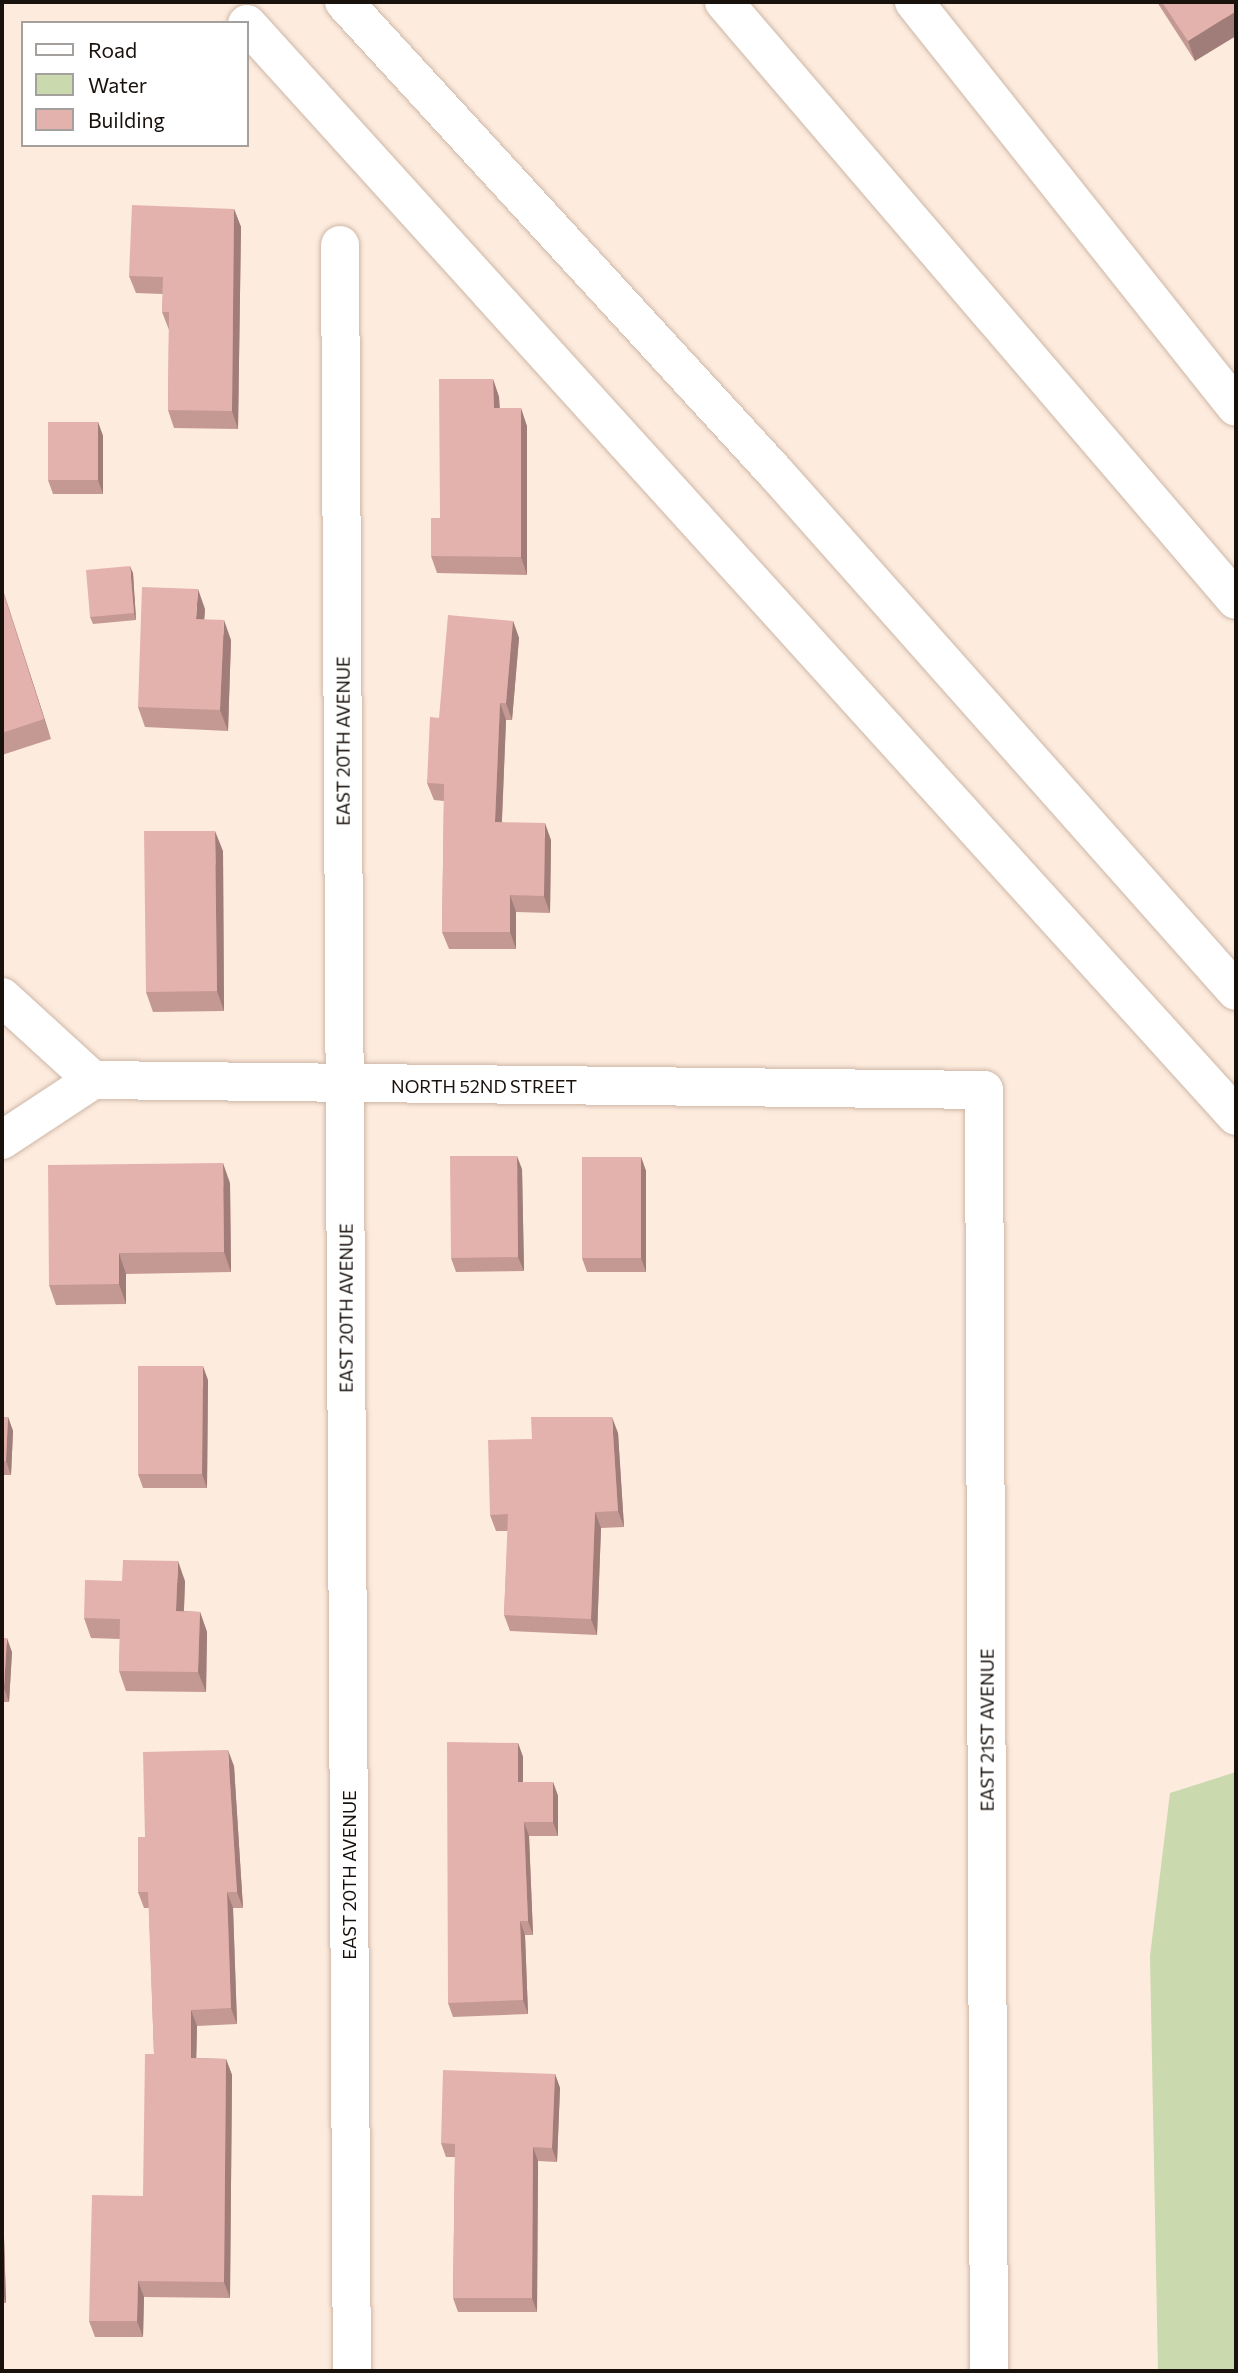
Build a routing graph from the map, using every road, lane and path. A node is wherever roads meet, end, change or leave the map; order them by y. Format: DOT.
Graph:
graph roads {
  1 [pos="227,2"];
  2 [pos="344,2"];
  3 [pos="724,2"];
  4 [pos="914,2"];
  5 [pos="244,21"];
  6 [pos="248,25"];
  7 [pos="340,245"];
  8 [pos="1236,407"];
  9 [pos="1236,600"];
  10 [pos="1236,991"];
  11 [pos="2,998"];
  12 [pos="93,1080"];
  13 [pos="345,1085"];
  14 [pos="984,1090"];
  15 [pos="1236,1116"];
  16 [pos="2,1140"];
  17 [pos="352,2371"];
  18 [pos="989,2371"];
  1 -- 5 [label="main road"];
  2 -- 10 [label="main road"];
  3 -- 9 [label="main road"];
  4 -- 8 [label="main road"];
  6 -- 15 [label="main road"];
  7 -- 13 [label="main road, EAST 20TH AVENUE"];
  11 -- 12 [label="main road"];
  12 -- 13 [label="main road, NORTH 52ND STREET"];
  12 -- 16 [label="main road"];
  13 -- 14 [label="main road, NORTH 52ND STREET"];
  13 -- 17 [label="main road, EAST 20TH AVENUE"];
  14 -- 18 [label="main road, EAST 21ST AVENUE"];
}
